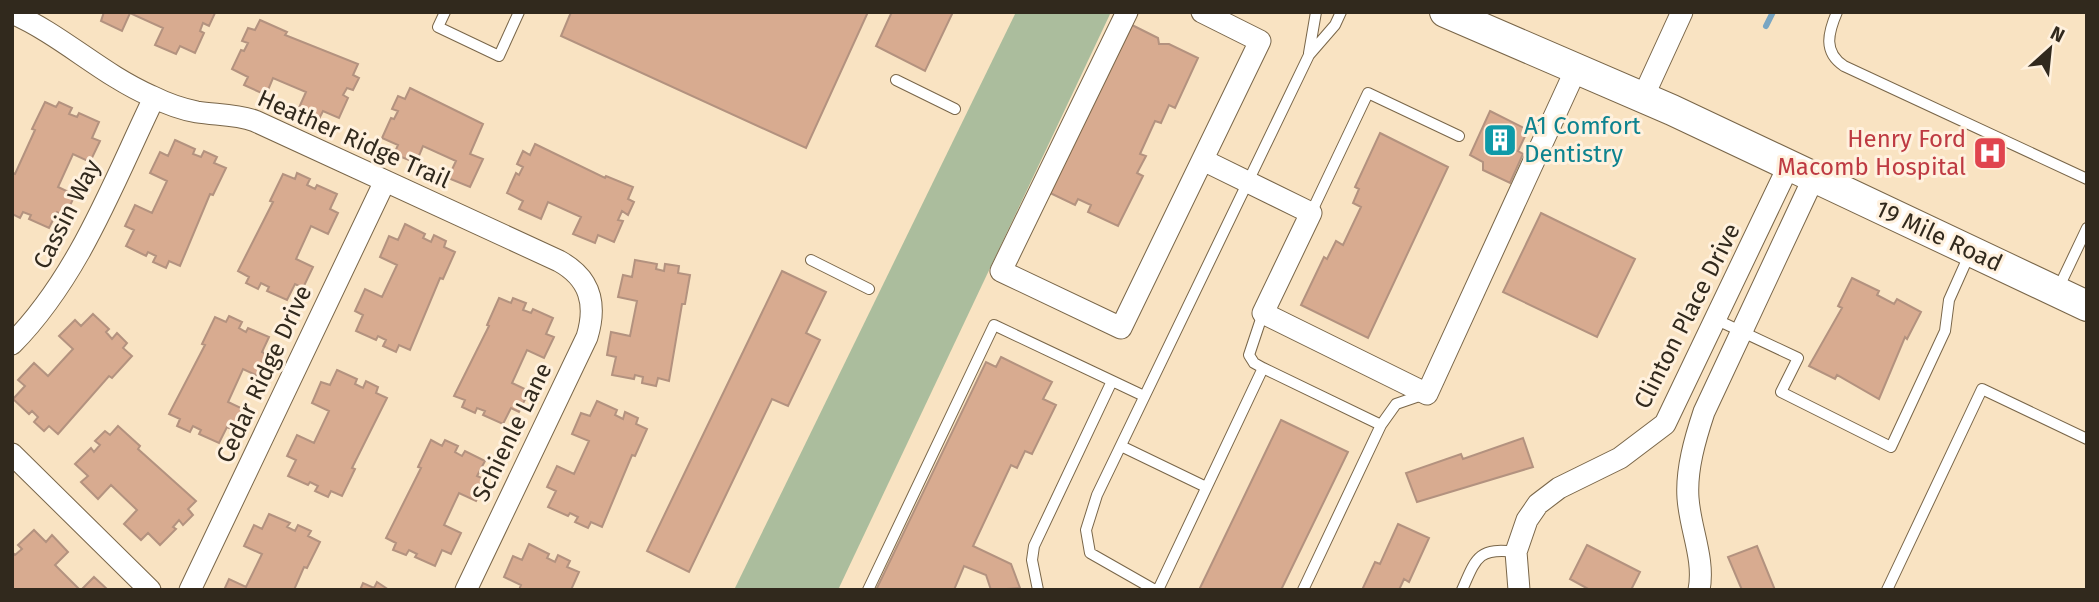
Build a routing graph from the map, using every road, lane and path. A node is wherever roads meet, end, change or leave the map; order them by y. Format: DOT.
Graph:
graph roads {
  1 [pos="445,12"];
  2 [pos="519,12"];
  3 [pos="1127,12"];
  4 [pos="1202,12"];
  5 [pos="1316,12"];
  6 [pos="1341,12"];
  7 [pos="1446,12"];
  8 [pos="1682,12"];
  9 [pos="1837,12"];
  10 [pos="12,13"];
  11 [pos="1309,55"];
  12 [pos="1577,67"];
  13 [pos="895,80"];
  14 [pos="1643,97"];
  15 [pos="154,98"];
  16 [pos="955,109"];
  17 [pos="1459,136"];
  18 [pos="1203,160"];
  19 [pos="1801,171"];
  20 [pos="2087,179"];
  21 [pos="385,181"];
  22 [pos="1248,182"];
  23 [pos="1311,213"];
  24 [pos="2087,228"];
  25 [pos="1972,251"];
  26 [pos="811,260"];
  27 [pos="869,289"];
  28 [pos="2056,291"];
  29 [pos="590,294"];
  30 [pos="2087,306"];
  31 [pos="1263,313"];
  32 [pos="1717,320"];
  33 [pos="1742,331"];
  34 [pos="12,344"];
  35 [pos="1263,368"];
  36 [pos="1111,381"];
  37 [pos="1426,394"];
  38 [pos="1144,396"];
  39 [pos="1381,425"];
  40 [pos="2087,439"];
  41 [pos="1121,446"];
  42 [pos="12,454"];
  43 [pos="1206,487"];
  44 [pos="1516,552"];
  45 [pos="150,590"];
  46 [pos="190,590"];
  47 [pos="466,590"];
  48 [pos="868,590"];
  49 [pos="1038,590"];
  50 [pos="1157,590"];
  51 [pos="1303,590"];
  52 [pos="1461,590"];
  53 [pos="1519,590"];
  54 [pos="1699,590"];
  55 [pos="1887,590"];
  1 -- 2 [label="lane"];
  3 -- 18 [label="street"];
  4 -- 18 [label="street"];
  5 -- 11 [label="lane"];
  6 -- 11 [label="lane"];
  7 -- 12 [label="street, 19 Mile Road"];
  8 -- 14 [label="street"];
  9 -- 20 [label="lane"];
  10 -- 15 [label="street, Heather Ridge Trail"];
  11 -- 22 [label="lane"];
  12 -- 14 [label="street, 19 Mile Road"];
  12 -- 37 [label="street"];
  13 -- 16 [label="lane"];
  14 -- 19 [label="street, 19 Mile Road"];
  15 -- 21 [label="street, Heather Ridge Trail"];
  15 -- 34 [label="street, Cassin Way"];
  17 -- 23 [label="lane"];
  18 -- 22 [label="street"];
  19 -- 25 [label="street, 19 Mile Road"];
  19 -- 32 [label="street, Clinton Place Drive"];
  19 -- 33 [label="street"];
  21 -- 29 [label="street, Heather Ridge Trail"];
  21 -- 46 [label="street, Cedar Ridge Drive"];
  22 -- 23 [label="street"];
  22 -- 38 [label="lane"];
  23 -- 31 [label="street"];
  24 -- 28 [label="lane"];
  25 -- 28 [label="street, 19 Mile Road"];
  25 -- 33 [label="lane"];
  26 -- 27 [label="lane"];
  28 -- 30 [label="street, 19 Mile Road"];
  29 -- 47 [label="street, Schienle Lane"];
  31 -- 35 [label="lane"];
  31 -- 37 [label="street"];
  32 -- 33 [label="lane"];
  32 -- 44 [label="street, Clinton Place Drive"];
  33 -- 54 [label="street"];
  35 -- 39 [label="lane"];
  35 -- 43 [label="lane"];
  36 -- 38 [label="lane"];
  36 -- 48 [label="lane"];
  36 -- 49 [label="lane"];
  37 -- 39 [label="lane"];
  38 -- 41 [label="lane"];
  39 -- 51 [label="lane"];
  40 -- 55 [label="lane"];
  41 -- 43 [label="lane"];
  41 -- 50 [label="lane"];
  42 -- 45 [label="street"];
  43 -- 50 [label="lane"];
  44 -- 52 [label="lane"];
  44 -- 53 [label="street, Clinton Place Drive"];
}
